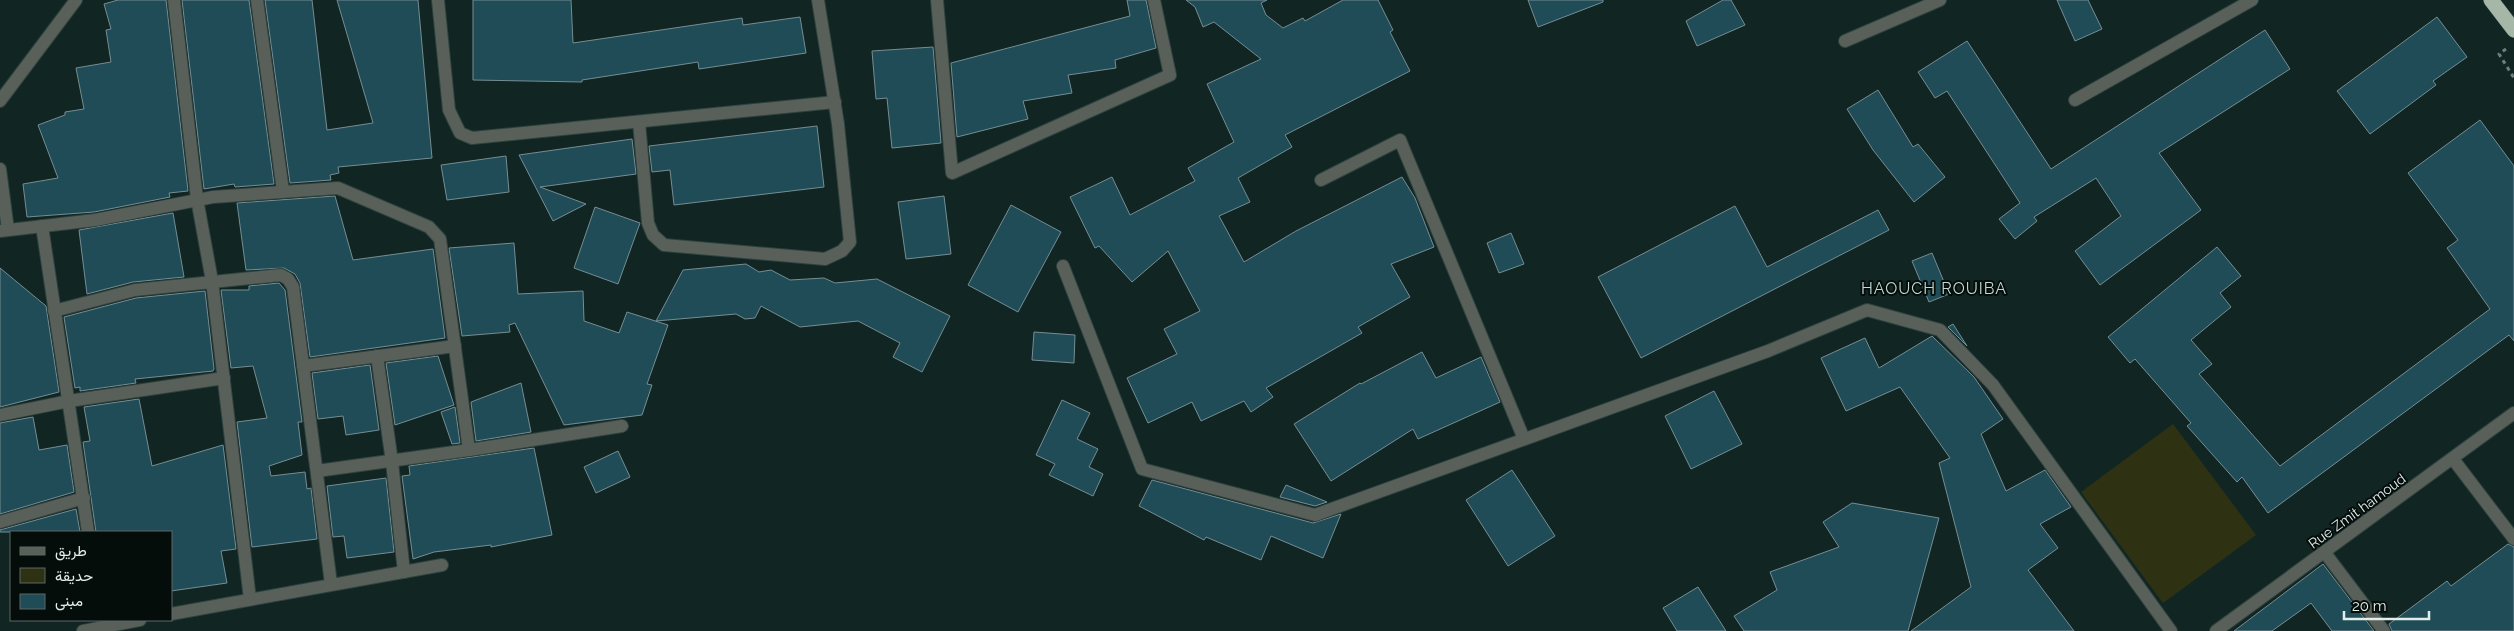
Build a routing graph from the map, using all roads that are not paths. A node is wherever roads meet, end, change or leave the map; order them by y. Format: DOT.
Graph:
graph roads {
  1 [pos="76,0"];
  2 [pos="174,0"];
  3 [pos="257,0"];
  4 [pos="438,0"];
  5 [pos="818,0"];
  6 [pos="937,0"];
  7 [pos="1154,0"];
  8 [pos="1940,0"];
  9 [pos="2252,0"];
  10 [pos="2491,0"];
  11 [pos="2514,30"];
  12 [pos="1845,41"];
  13 [pos="2075,100"];
  14 [pos="0,101"];
  15 [pos="835,102"];
  16 [pos="639,122"];
  17 [pos="0,169"];
  18 [pos="1321,180"];
  19 [pos="283,190"];
  20 [pos="197,199"];
  21 [pos="42,226"];
  22 [pos="4,231"];
  23 [pos="1063,266"];
  24 [pos="212,281"];
  25 [pos="54,311"];
  26 [pos="455,346"];
  27 [pos="377,356"];
  28 [pos="303,366"];
  29 [pos="224,378"];
  30 [pos="69,400"];
  31 [pos="2514,413"];
  32 [pos="0,414"];
  33 [pos="622,426"];
  34 [pos="1524,439"];
  35 [pos="469,450"];
  36 [pos="2453,459"];
  37 [pos="392,462"];
  38 [pos="317,471"];
  39 [pos="84,498"];
  40 [pos="0,522"];
  41 [pos="88,531"];
  42 [pos="2514,539"];
  43 [pos="2325,553"];
  44 [pos="442,565"];
  45 [pos="404,572"];
  46 [pos="331,584"];
  47 [pos="250,599"];
  48 [pos="172,614"];
  49 [pos="130,621"];
  50 [pos="101,624"];
  51 [pos="83,631"];
  52 [pos="2171,631"];
  53 [pos="2216,631"];
  54 [pos="2384,631"];
  1 -- 14 [label="street"];
  2 -- 20 [label="street"];
  3 -- 19 [label="street"];
  4 -- 16 [label="street"];
  5 -- 15 [label="street"];
  6 -- 7 [label="street"];
  8 -- 12 [label="street"];
  9 -- 13 [label="street"];
  10 -- 11 [label="highway"];
  15 -- 16 [label="street"];
  15 -- 16 [label="street"];
  17 -- 22 [label="street"];
  18 -- 34 [label="street"];
  19 -- 20 [label="street"];
  19 -- 26 [label="street"];
  20 -- 21 [label="street"];
  20 -- 24 [label="street"];
  21 -- 22 [label="street"];
  21 -- 25 [label="street"];
  23 -- 34 [label="street"];
  24 -- 25 [label="street"];
  24 -- 28 [label="street"];
  24 -- 29 [label="street"];
  25 -- 30 [label="street"];
  26 -- 27 [label="street"];
  26 -- 35 [label="street"];
  27 -- 28 [label="street"];
  27 -- 37 [label="street"];
  28 -- 38 [label="street"];
  29 -- 30 [label="street"];
  29 -- 47 [label="street"];
  30 -- 32 [label="street"];
  30 -- 39 [label="street"];
  31 -- 36 [label="street, Rue Zmit hamoud"];
  33 -- 35 [label="street"];
  34 -- 52 [label="street"];
  35 -- 37 [label="street"];
  36 -- 42 [label="street"];
  36 -- 43 [label="street, Rue Zmit hamoud"];
  37 -- 38 [label="street"];
  37 -- 45 [label="street"];
  38 -- 46 [label="street"];
  39 -- 40 [label="street"];
  39 -- 41 [label="street"];
  43 -- 53 [label="street, Rue Zmit hamoud"];
  43 -- 54 [label="street"];
  44 -- 45 [label="street"];
  45 -- 46 [label="street"];
  46 -- 47 [label="street"];
  47 -- 48 [label="street"];
  49 -- 50 [label="street"];
  50 -- 51 [label="street"];
}
